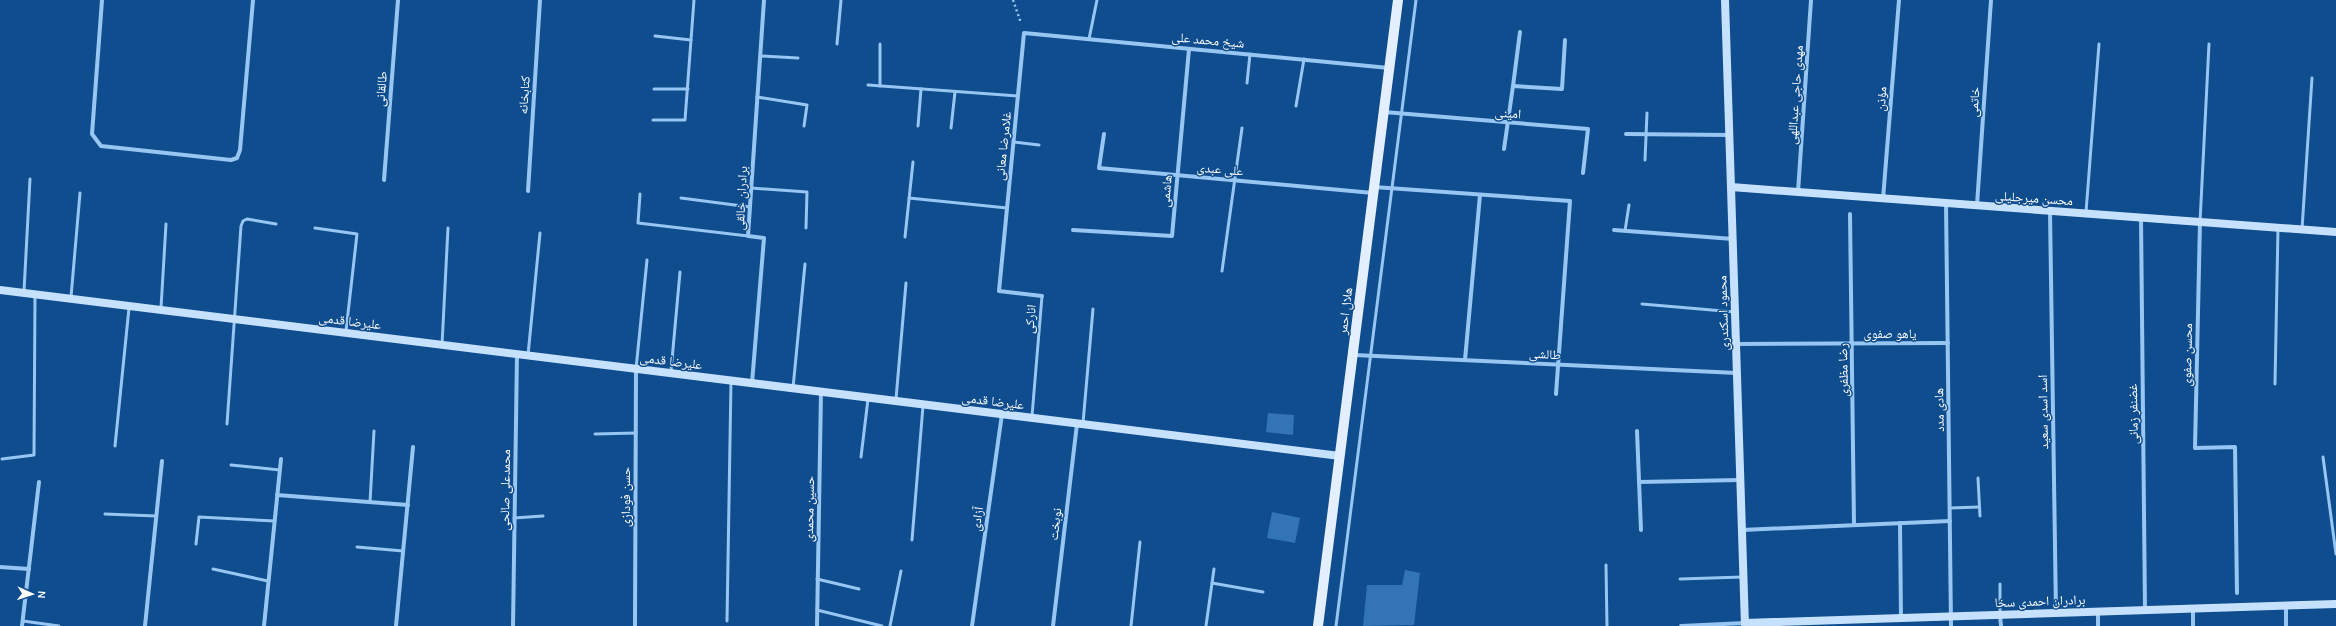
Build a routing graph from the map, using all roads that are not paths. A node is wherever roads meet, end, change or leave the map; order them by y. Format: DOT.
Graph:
graph roads {
  1 [pos="102,0"];
  2 [pos="253,0"];
  3 [pos="398,0"];
  4 [pos="540,0"];
  5 [pos="694,0"];
  6 [pos="764,0"];
  7 [pos="841,0"];
  8 [pos="1097,0"];
  9 [pos="1398,0"];
  10 [pos="1416,0"];
  11 [pos="1725,0"];
  12 [pos="1811,0"];
  13 [pos="1899,0"];
  14 [pos="1991,0"];
  15 [pos="1520,32"];
  16 [pos="1024,33"];
  17 [pos="655,36"];
  18 [pos="1089,39"];
  19 [pos="691,40"];
  20 [pos="1565,40"];
  21 [pos="837,44"];
  22 [pos="880,44"];
  23 [pos="2098,44"];
  24 [pos="2209,44"];
  25 [pos="1189,49"];
  26 [pos="1250,54"];
  27 [pos="760,56"];
  28 [pos="798,58"];
  29 [pos="1304,60"];
  30 [pos="1389,68"];
  31 [pos="2312,78"];
  32 [pos="1246,83"];
  33 [pos="868,85"];
  34 [pos="880,86"];
  35 [pos="1514,86"];
  36 [pos="654,89"];
  37 [pos="688,89"];
  38 [pos="921,89"];
  39 [pos="955,92"];
  40 [pos="1018,96"];
  41 [pos="757,97"];
  42 [pos="1296,106"];
  43 [pos="1383,112"];
  44 [pos="1647,113"];
  45 [pos="1401,114"];
  46 [pos="654,120"];
  47 [pos="1508,124"];
  48 [pos="804,126"];
  49 [pos="918,126"];
  50 [pos="951,128"];
  51 [pos="1242,128"];
  52 [pos="1104,134"];
  53 [pos="1626,134"];
  54 [pos="1646,134"];
  55 [pos="1729,136"];
  56 [pos="1014,142"];
  57 [pos="1039,145"];
  58 [pos="1504,149"];
  59 [pos="1645,160"];
  60 [pos="913,162"];
  61 [pos="1583,173"];
  62 [pos="1177,175"];
  63 [pos="30,179"];
  64 [pos="384,180"];
  65 [pos="1234,180"];
  66 [pos="1731,187"];
  67 [pos="751,188"];
  68 [pos="1391,188"];
  69 [pos="1374,190"];
  70 [pos="528,191"];
  71 [pos="1798,192"];
  72 [pos="80,193"];
  73 [pos="640,194"];
  74 [pos="1480,194"];
  75 [pos="680,198"];
  76 [pos="909,198"];
  77 [pos="1883,199"];
  78 [pos="1946,203"];
  79 [pos="1629,205"];
  80 [pos="1977,206"];
  81 [pos="750,207"];
  82 [pos="1007,208"];
  83 [pos="2050,211"];
  84 [pos="1850,214"];
  85 [pos="2086,214"];
  86 [pos="2141,218"];
  87 [pos="2200,222"];
  88 [pos="166,224"];
  89 [pos="276,224"];
  90 [pos="315,228"];
  91 [pos="448,228"];
  92 [pos="806,228"];
  93 [pos="2278,228"];
  94 [pos="1073,230"];
  95 [pos="1614,230"];
  96 [pos="2302,230"];
  97 [pos="1625,231"];
  98 [pos="2336,232"];
  99 [pos="540,233"];
  100 [pos="748,236"];
  101 [pos="905,237"];
  102 [pos="1732,239"];
  103 [pos="647,260"];
  104 [pos="1002,261"];
  105 [pos="806,264"];
  106 [pos="1222,271"];
  107 [pos="680,272"];
  108 [pos="906,283"];
  109 [pos="0,290"];
  110 [pos="24,293"];
  111 [pos="35,294"];
  112 [pos="1042,296"];
  113 [pos="71,299"];
  114 [pos="1642,304"];
  115 [pos="129,306"];
  116 [pos="1092,309"];
  117 [pos="161,310"];
  118 [pos="1735,312"];
  119 [pos="234,319"];
  120 [pos="346,333"];
  121 [pos="1948,342"];
  122 [pos="1852,343"];
  123 [pos="1736,344"];
  124 [pos="442,345"];
  125 [pos="517,354"];
  126 [pos="1353,354"];
  127 [pos="528,355"];
  128 [pos="1370,355"];
  129 [pos="1465,360"];
  130 [pos="1558,365"];
  131 [pos="636,369"];
  132 [pos="671,373"];
  133 [pos="1737,373"];
  134 [pos="731,381"];
  135 [pos="752,383"];
  136 [pos="2275,384"];
  137 [pos="793,388"];
  138 [pos="821,392"];
  139 [pos="1556,394"];
  140 [pos="868,398"];
  141 [pos="896,401"];
  142 [pos="924,404"];
  143 [pos="1002,414"];
  144 [pos="1032,418"];
  145 [pos="227,424"];
  146 [pos="1080,424"];
  147 [pos="374,431"];
  148 [pos="1637,431"];
  149 [pos="636,433"];
  150 [pos="595,434"];
  151 [pos="115,446"];
  152 [pos="413,448"];
  153 [pos="1340,456"];
  154 [pos="862,457"];
  155 [pos="2323,457"];
  156 [pos="281,458"];
  157 [pos="2,459"];
  158 [pos="162,461"];
  159 [pos="231,465"];
  160 [pos="280,470"];
  161 [pos="1978,478"];
  162 [pos="1740,480"];
  163 [pos="39,482"];
  164 [pos="1639,482"];
  165 [pos="277,495"];
  166 [pos="370,502"];
  167 [pos="408,505"];
  168 [pos="1979,507"];
  169 [pos="1950,508"];
  170 [pos="105,514"];
  171 [pos="156,516"];
  172 [pos="543,516"];
  173 [pos="1980,516"];
  174 [pos="514,518"];
  175 [pos="1950,521"];
  176 [pos="275,522"];
  177 [pos="1900,523"];
  178 [pos="1854,525"];
  179 [pos="1641,530"];
  180 [pos="1742,530"];
  181 [pos="912,540"];
  182 [pos="1140,542"];
  183 [pos="196,544"];
  184 [pos="357,547"];
  185 [pos="403,551"];
  186 [pos="2336,554"];
  187 [pos="1606,565"];
  188 [pos="0,567"];
  189 [pos="29,569"];
  190 [pos="213,569"];
  191 [pos="1214,569"];
  192 [pos="901,571"];
  193 [pos="1743,577"];
  194 [pos="817,579"];
  195 [pos="1680,579"];
  196 [pos="268,581"];
  197 [pos="1212,583"];
  198 [pos="2000,584"];
  199 [pos="859,589"];
  200 [pos="1263,592"];
  201 [pos="2237,593"];
  202 [pos="2336,604"];
  203 [pos="2286,606"];
  204 [pos="2193,609"];
  205 [pos="817,610"];
  206 [pos="2145,610"];
  207 [pos="2098,612"];
  208 [pos="2056,613"];
  209 [pos="2000,615"];
  210 [pos="1951,616"];
  211 [pos="1901,618"];
  212 [pos="727,621"];
  213 [pos="1886,622"];
  214 [pos="22,624"];
  215 [pos="1745,624"];
  216 [pos="59,626"];
  217 [pos="145,626"];
  218 [pos="264,626"];
  219 [pos="396,626"];
  220 [pos="513,626"];
  221 [pos="635,626"];
  222 [pos="817,626"];
  223 [pos="882,626"];
  224 [pos="890,626"];
  225 [pos="972,626"];
  226 [pos="1053,626"];
  227 [pos="1056,626"];
  228 [pos="1131,626"];
  229 [pos="1206,626"];
  230 [pos="1318,626"];
  231 [pos="1336,626"];
  232 [pos="1607,626"];
  233 [pos="1681,626"];
  234 [pos="1952,626"];
  235 [pos="2001,626"];
  236 [pos="2098,626"];
  237 [pos="2193,626"];
  238 [pos="2286,626"];
  1 -- 2 [label="street"];
  3 -- 64 [label="street, طالقانی"];
  4 -- 70 [label="street, کتابخانه"];
  5 -- 19 [label="lane"];
  6 -- 27 [label="street, برادران خالقی"];
  7 -- 21 [label="lane"];
  8 -- 18 [label="lane"];
  9 -- 30 [label="main road, هلال احمر"];
  10 -- 45 [label="lane"];
  11 -- 55 [label="street, محمود اسکندری"];
  12 -- 71 [label="street, مهدی حاجی عبداللهی"];
  13 -- 77 [label="street, مؤذن"];
  14 -- 80 [label="street, خاتمی"];
  15 -- 35 [label="street"];
  16 -- 18 [label="street, شیخ محمد علی"];
  16 -- 40 [label="street, غلامرضا معانی"];
  17 -- 19 [label="lane"];
  18 -- 25 [label="street, شیخ محمد علی"];
  19 -- 37 [label="lane"];
  20 -- 35 [label="street"];
  22 -- 34 [label="lane"];
  23 -- 85 [label="lane"];
  24 -- 87 [label="lane"];
  25 -- 26 [label="street, شیخ محمد علی"];
  25 -- 62 [label="street, هاشمی"];
  26 -- 29 [label="street, شیخ محمد علی"];
  26 -- 32 [label="lane"];
  27 -- 28 [label="lane"];
  27 -- 41 [label="street, برادران خالقی"];
  29 -- 30 [label="street, شیخ محمد علی"];
  29 -- 42 [label="lane"];
  30 -- 43 [label="main road, هلال احمر"];
  31 -- 96 [label="lane"];
  33 -- 34 [label="lane"];
  34 -- 38 [label="lane"];
  35 -- 47 [label="street"];
  36 -- 37 [label="lane"];
  37 -- 46 [label="lane"];
  38 -- 39 [label="lane"];
  38 -- 49 [label="lane"];
  39 -- 40 [label="lane"];
  39 -- 50 [label="lane"];
  40 -- 56 [label="street, غلامرضا معانی"];
  41 -- 48 [label="lane"];
  41 -- 67 [label="street, برادران خالقی"];
  43 -- 45 [label="street, امینی"];
  43 -- 69 [label="main road, هلال احمر"];
  44 -- 54 [label="lane"];
  45 -- 47 [label="street, امینی"];
  45 -- 68 [label="lane"];
  47 -- 58 [label="street"];
  47 -- 61 [label="street, امینی"];
  51 -- 65 [label="lane"];
  52 -- 62 [label="street, علی عبدی"];
  53 -- 54 [label="street"];
  54 -- 55 [label="street"];
  54 -- 59 [label="lane"];
  55 -- 66 [label="street, محمود اسکندری"];
  56 -- 57 [label="lane"];
  56 -- 82 [label="street, غلامرضا معانی"];
  60 -- 76 [label="lane"];
  62 -- 65 [label="street, علی عبدی"];
  62 -- 94 [label="street, هاشمی"];
  63 -- 110 [label="lane"];
  65 -- 69 [label="street, علی عبدی"];
  65 -- 106 [label="lane"];
  66 -- 71 [label="street, محسن میرجلیلی"];
  66 -- 102 [label="street, محمود اسکندری"];
  67 -- 81 [label="street, برادران خالقی"];
  67 -- 92 [label="lane"];
  68 -- 69 [label="street, علی عبدی"];
  68 -- 74 [label="street, علی عبدی"];
  68 -- 128 [label="lane"];
  69 -- 126 [label="main road, هلال احمر"];
  71 -- 77 [label="street, محسن میرجلیلی"];
  72 -- 113 [label="lane"];
  73 -- 100 [label="lane"];
  74 -- 129 [label="street"];
  74 -- 130 [label="street, علی عبدی"];
  75 -- 81 [label="lane"];
  76 -- 82 [label="lane"];
  76 -- 101 [label="lane"];
  77 -- 78 [label="street, محسن میرجلیلی"];
  78 -- 80 [label="street, محسن میرجلیلی"];
  78 -- 121 [label="street, هادی مدد"];
  79 -- 97 [label="lane"];
  80 -- 83 [label="street, محسن میرجلیلی"];
  81 -- 100 [label="street, برادران خالقی"];
  82 -- 104 [label="street, غلامرضا معانی"];
  83 -- 85 [label="street, محسن میرجلیلی"];
  83 -- 208 [label="street, اسد اسدی سعید"];
  84 -- 122 [label="street, رضا مظفری"];
  85 -- 86 [label="street, محسن میرجلیلی"];
  86 -- 87 [label="street, محسن میرجلیلی"];
  86 -- 206 [label="street, غضنفر زمانی"];
  87 -- 93 [label="street, محسن میرجلیلی"];
  87 -- 201 [label="street, محسن صفوی"];
  88 -- 117 [label="lane"];
  89 -- 119 [label="lane"];
  90 -- 120 [label="lane"];
  91 -- 124 [label="lane"];
  93 -- 96 [label="street, محسن میرجلیلی"];
  93 -- 136 [label="lane"];
  95 -- 97 [label="street"];
  96 -- 98 [label="street, محسن میرجلیلی"];
  97 -- 102 [label="street"];
  99 -- 127 [label="lane"];
  100 -- 135 [label="street, برادران خالقی"];
  102 -- 118 [label="street, محمود اسکندری"];
  103 -- 131 [label="lane"];
  104 -- 112 [label="street, انارکی"];
  105 -- 137 [label="lane"];
  107 -- 132 [label="lane"];
  108 -- 141 [label="lane"];
  109 -- 110 [label="street, علیرضا قدمی"];
  110 -- 111 [label="street, علیرضا قدمی"];
  111 -- 113 [label="street, علیرضا قدمی"];
  111 -- 157 [label="lane"];
  112 -- 144 [label="lane, انارکی"];
  113 -- 115 [label="street, علیرضا قدمی"];
  114 -- 118 [label="lane"];
  115 -- 117 [label="street, علیرضا قدمی"];
  115 -- 151 [label="lane"];
  116 -- 146 [label="lane"];
  117 -- 119 [label="street, علیرضا قدمی"];
  118 -- 123 [label="street, محمود اسکندری"];
  119 -- 120 [label="street, علیرضا قدمی"];
  119 -- 145 [label="lane"];
  120 -- 124 [label="street, علیرضا قدمی"];
  121 -- 122 [label="street, یاهو صفوی"];
  121 -- 169 [label="street, هادی مدد"];
  122 -- 123 [label="street, یاهو صفوی"];
  122 -- 178 [label="street, رضا مظفری"];
  123 -- 133 [label="street, محمود اسکندری"];
  124 -- 125 [label="street, علیرضا قدمی"];
  125 -- 127 [label="street, علیرضا قدمی"];
  125 -- 174 [label="street, محمدعلی صالحی"];
  126 -- 128 [label="street, طالشی"];
  126 -- 153 [label="main road, هلال احمر"];
  127 -- 131 [label="street, علیرضا قدمی"];
  128 -- 129 [label="street, طالشی"];
  128 -- 231 [label="lane"];
  129 -- 130 [label="street, طالشی"];
  130 -- 133 [label="street, طالشی"];
  130 -- 139 [label="street"];
  131 -- 132 [label="street, علیرضا قدمی"];
  131 -- 149 [label="street, حسن فودازی"];
  132 -- 134 [label="street, علیرضا قدمی"];
  133 -- 162 [label="street, محمود اسکندری"];
  134 -- 135 [label="street, علیرضا قدمی"];
  134 -- 212 [label="lane"];
  135 -- 137 [label="street, علیرضا قدمی"];
  137 -- 138 [label="street, علیرضا قدمی"];
  138 -- 140 [label="street, علیرضا قدمی"];
  138 -- 194 [label="street, حسین محمدی"];
  140 -- 141 [label="street, علیرضا قدمی"];
  140 -- 154 [label="lane"];
  141 -- 142 [label="street, علیرضا قدمی"];
  142 -- 143 [label="street, علیرضا قدمی"];
  142 -- 181 [label="lane"];
  143 -- 144 [label="street, علیرضا قدمی"];
  143 -- 225 [label="street, آزادی"];
  144 -- 146 [label="street, علیرضا قدمی"];
  146 -- 153 [label="street, علیرضا قدمی"];
  146 -- 226 [label="street, نوبخت"];
  147 -- 166 [label="lane"];
  148 -- 164 [label="street"];
  149 -- 150 [label="lane"];
  149 -- 221 [label="street, حسن فودازی"];
  152 -- 167 [label="street"];
  153 -- 230 [label="main road, هلال احمر"];
  155 -- 186 [label="lane"];
  156 -- 160 [label="street"];
  158 -- 171 [label="street"];
  159 -- 160 [label="lane"];
  160 -- 165 [label="street"];
  161 -- 168 [label="lane"];
  162 -- 164 [label="street"];
  162 -- 180 [label="street, محمود اسکندری"];
  163 -- 189 [label="street"];
  164 -- 179 [label="street"];
  165 -- 166 [label="street"];
  165 -- 176 [label="street"];
  166 -- 167 [label="street"];
  167 -- 185 [label="street"];
  168 -- 169 [label="lane"];
  168 -- 173 [label="lane"];
  169 -- 175 [label="street, هادی مدد"];
  170 -- 171 [label="lane"];
  171 -- 217 [label="street"];
  172 -- 174 [label="lane"];
  174 -- 220 [label="street, محمدعلی صالحی"];
  175 -- 177 [label="street"];
  175 -- 210 [label="street, هادی مدد"];
  176 -- 183 [label="lane"];
  176 -- 196 [label="street"];
  177 -- 178 [label="street"];
  177 -- 211 [label="street"];
  178 -- 180 [label="street"];
  180 -- 193 [label="street, محمود اسکندری"];
  182 -- 228 [label="lane"];
  184 -- 185 [label="lane"];
  185 -- 219 [label="street"];
  187 -- 232 [label="lane"];
  188 -- 189 [label="street"];
  189 -- 214 [label="street"];
  190 -- 196 [label="lane"];
  191 -- 197 [label="lane"];
  192 -- 224 [label="lane"];
  193 -- 195 [label="lane"];
  193 -- 215 [label="street, محمود اسکندری"];
  194 -- 199 [label="lane"];
  194 -- 205 [label="street, حسین محمدی"];
  196 -- 218 [label="street"];
  197 -- 200 [label="lane"];
  197 -- 229 [label="lane"];
  198 -- 209 [label="lane"];
  202 -- 203 [label="street, برادران احمدی سخا"];
  203 -- 204 [label="street, برادران احمدی سخا"];
  203 -- 238 [label="street"];
  204 -- 206 [label="street, برادران احمدی سخا"];
  204 -- 237 [label="street"];
  205 -- 222 [label="street, حسین محمدی"];
  205 -- 223 [label="lane"];
  206 -- 207 [label="street, برادران احمدی سخا"];
  207 -- 208 [label="street, برادران احمدی سخا"];
  207 -- 236 [label="street"];
  208 -- 209 [label="street, برادران احمدی سخا"];
  209 -- 210 [label="street, برادران احمدی سخا"];
  209 -- 235 [label="street"];
  210 -- 211 [label="street, برادران احمدی سخا"];
  210 -- 234 [label="street, هادی مدد"];
  211 -- 213 [label="street, برادران احمدی سخا"];
  213 -- 215 [label="street, برادران احمدی سخا"];
  214 -- 216 [label="lane"];
  215 -- 233 [label="street"];
  226 -- 227 [label="street"];
}
